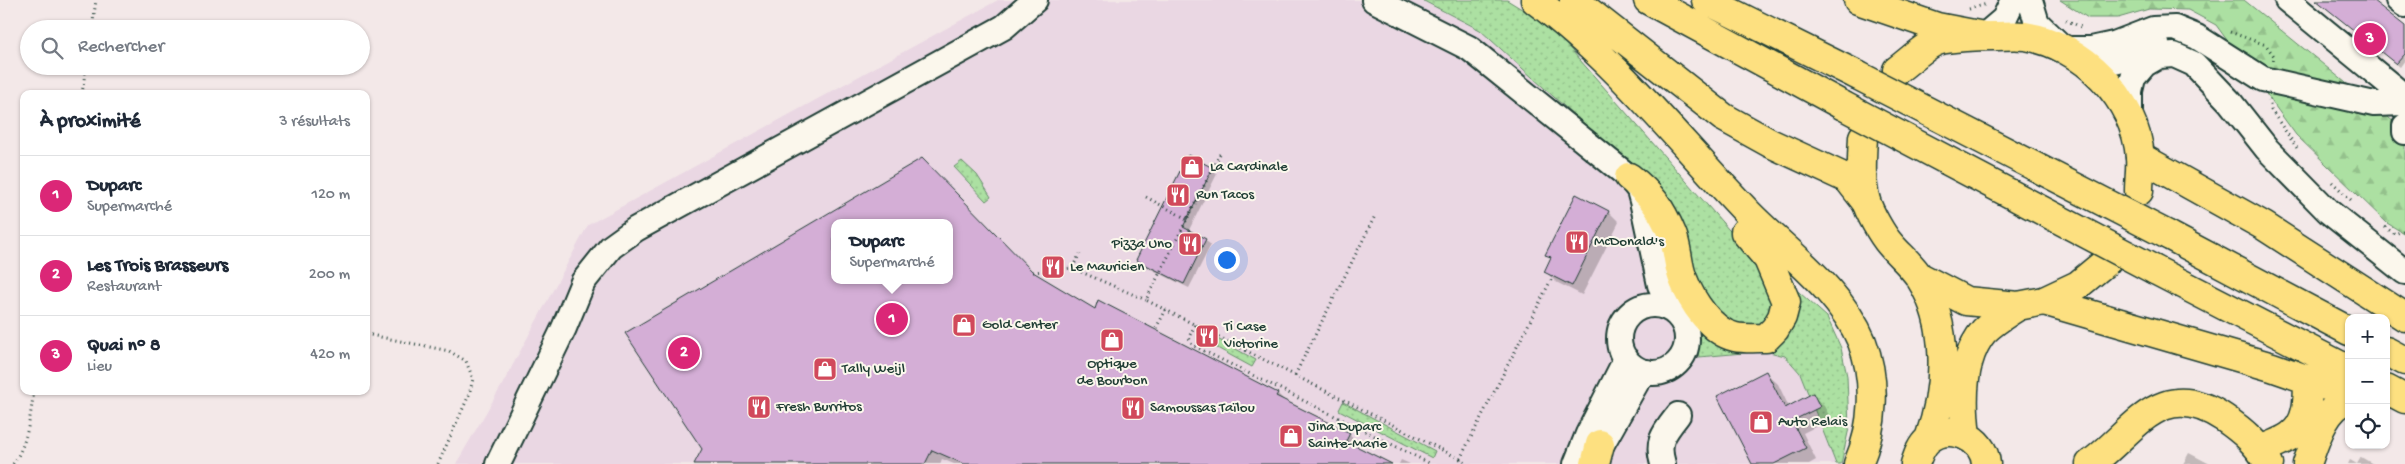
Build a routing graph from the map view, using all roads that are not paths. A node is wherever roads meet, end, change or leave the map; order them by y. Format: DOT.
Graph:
graph roads {
  1 [pos="1035,0"];
  2 [pos="1374,0"];
  3 [pos="1534,0"];
  4 [pos="1574,0"];
  5 [pos="1648,0"];
  6 [pos="1706,0"];
  7 [pos="1858,0"];
  8 [pos="2013,0"];
  9 [pos="2030,0"];
  10 [pos="2287,0"];
  11 [pos="2398,0"];
  12 [pos="2405,5"];
  13 [pos="1984,36"];
  14 [pos="2064,49"];
  15 [pos="2087,63"];
  16 [pos="1897,70"];
  17 [pos="2405,97"];
  18 [pos="2230,102"];
  19 [pos="2405,102"];
  20 [pos="2130,119"];
  21 [pos="2405,126"];
  22 [pos="2405,132"];
  23 [pos="1863,137"];
  24 [pos="2140,157"];
  25 [pos="1698,160"];
  26 [pos="1628,177"];
  27 [pos="2139,191"];
  28 [pos="1866,202"];
  29 [pos="2107,261"];
  30 [pos="2405,272"];
  31 [pos="1920,277"];
  32 [pos="2031,304"];
  33 [pos="1671,310"];
  34 [pos="2405,317"];
  35 [pos="2345,329"];
  36 [pos="2390,353"];
  37 [pos="1626,359"];
  38 [pos="2405,361"];
  39 [pos="2345,368"];
  40 [pos="1647,372"];
  41 [pos="2308,379"];
  42 [pos="2390,391"];
  43 [pos="2345,393"];
  44 [pos="2405,398"];
  45 [pos="2345,400"];
  46 [pos="2390,412"];
  47 [pos="1678,415"];
  48 [pos="2405,419"];
  49 [pos="1966,435"];
  50 [pos="1929,439"];
  51 [pos="2265,457"];
  52 [pos="1596,458"];
  53 [pos="1987,463"];
  54 [pos="498,464"];
  55 [pos="1576,464"];
  56 [pos="1663,464"];
  57 [pos="1858,464"];
  58 [pos="1915,464"];
  59 [pos="2090,464"];
  60 [pos="2307,464"];
  1 -- 54 [label="street"];
  2 -- 26 [label="street"];
  3 -- 25 [label="main road"];
  4 -- 28 [label="main road"];
  5 -- 39 [label="main road, bridge"];
  6 -- 35 [label="main road, bridge"];
  7 -- 13 [label="main road"];
  8 -- 13 [label="street"];
  9 -- 14 [label="street"];
  10 -- 17 [label="street"];
  11 -- 12 [label="street"];
  13 -- 14 [label="main road"];
  13 -- 16 [label="main road"];
  14 -- 15 [label="main road"];
  14 -- 19 [label="street"];
  15 -- 18 [label="street"];
  15 -- 20 [label="main road"];
  18 -- 20 [label="street"];
  18 -- 30 [label="street"];
  20 -- 24 [label="main road"];
  21 -- 22 [label="street"];
  23 -- 28 [label="main road"];
  24 -- 27 [label="main road"];
  24 -- 34 [label="main road"];
  25 -- 26 [label="main road"];
  25 -- 57 [label="main road"];
  26 -- 33 [label="street"];
  28 -- 31 [label="main road"];
  29 -- 32 [label="main road"];
  31 -- 32 [label="main road"];
  31 -- 50 [label="main road"];
  32 -- 41 [label="main road"];
  32 -- 49 [label="main road"];
  33 -- 37 [label="street"];
  33 -- 40 [label="street"];
  36 -- 38 [label="main road"];
  37 -- 40 [label="street"];
  37 -- 55 [label="street"];
  40 -- 52 [label="street"];
  41 -- 43 [label="main road"];
  41 -- 51 [label="main road"];
  42 -- 44 [label="main road"];
  45 -- 60 [label="main road"];
  46 -- 48 [label="main road"];
  47 -- 56 [label="street"];
  49 -- 50 [label="main road"];
  49 -- 53 [label="main road"];
  50 -- 58 [label="main road"];
  51 -- 59 [label="main road"];
}
